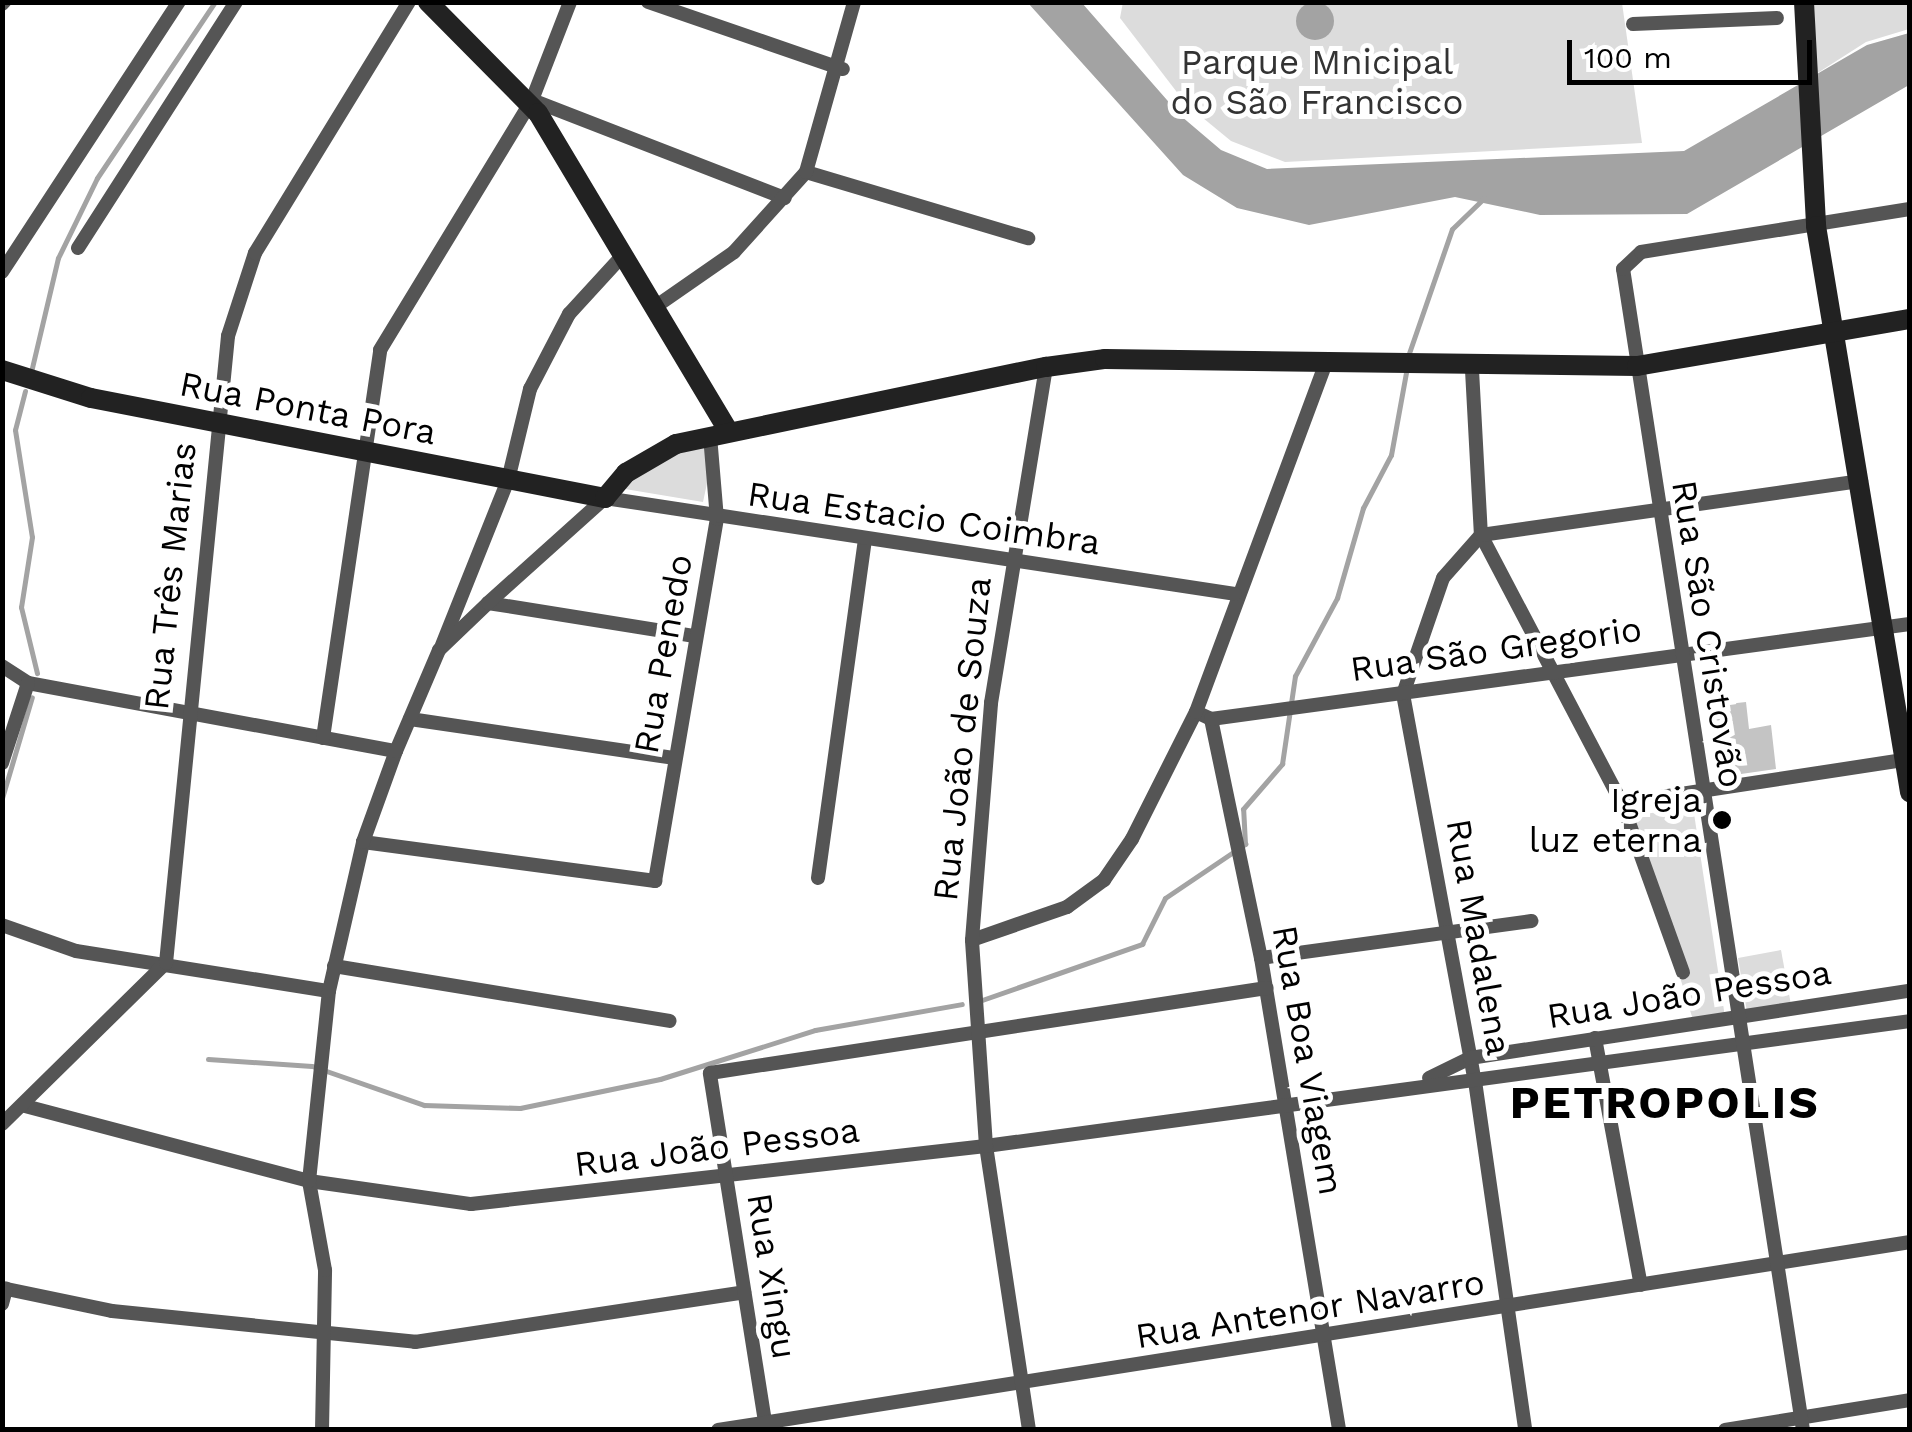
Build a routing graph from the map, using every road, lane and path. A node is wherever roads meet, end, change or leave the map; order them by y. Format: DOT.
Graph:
graph roads {
  1 [pos="179,2"];
  2 [pos="236,2"];
  3 [pos="409,2"];
  4 [pos="428,2"];
  5 [pos="570,2"];
  6 [pos="648,2"];
  7 [pos="854,2"];
  8 [pos="1674,2"];
  9 [pos="1805,6"];
  10 [pos="1777,18"];
  11 [pos="1674,22"];
  12 [pos="1633,24"];
  13 [pos="843,69"];
  14 [pos="531,101"];
  15 [pos="806,172"];
  16 [pos="785,198"];
  17 [pos="1910,209"];
  18 [pos="1816,226"];
  19 [pos="1028,238"];
  20 [pos="78,248"];
  21 [pos="624,254"];
  22 [pos="2,272"];
  23 [pos="655,307"];
  24 [pos="1910,318"];
  25 [pos="1837,330"];
  26 [pos="1325,365"];
  27 [pos="1046,366"];
  28 [pos="1636,366"];
  29 [pos="2,370"];
  30 [pos="1472,370"];
  31 [pos="215,422"];
  32 [pos="720,434"];
  33 [pos="359,450"];
  34 [pos="508,480"];
  35 [pos="1861,481"];
  36 [pos="605,498"];
  37 [pos="1659,512"];
  38 [pos="717,519"];
  39 [pos="1481,536"];
  40 [pos="865,539"];
  41 [pos="1012,560"];
  42 [pos="1235,594"];
  43 [pos="488,603"];
  44 [pos="1910,624"];
  45 [pos="1884,628"];
  46 [pos="693,636"];
  47 [pos="440,650"];
  48 [pos="1680,653"];
  49 [pos="2,666"];
  50 [pos="1548,671"];
  51 [pos="28,683"];
  52 [pos="1403,694"];
  53 [pos="186,712"];
  54 [pos="1204,715"];
  55 [pos="410,719"];
  56 [pos="323,738"];
  57 [pos="396,751"];
  58 [pos="675,758"];
  59 [pos="1907,760"];
  60 [pos="2,763"];
  61 [pos="1702,791"];
  62 [pos="1910,792"];
  63 [pos="1622,804"];
  64 [pos="363,842"];
  65 [pos="818,878"];
  66 [pos="1531,921"];
  67 [pos="2,924"];
  68 [pos="1449,934"];
  69 [pos="972,940"];
  70 [pos="1261,958"];
  71 [pos="166,963"];
  72 [pos="334,966"];
  73 [pos="1682,972"];
  74 [pos="1267,988"];
  75 [pos="329,990"];
  76 [pos="1910,991"];
  77 [pos="1739,1018"];
  78 [pos="670,1021"];
  79 [pos="1910,1021"];
  80 [pos="976,1031"];
  81 [pos="1595,1038"];
  82 [pos="1744,1043"];
  83 [pos="1470,1058"];
  84 [pos="1603,1065"];
  85 [pos="1424,1081"];
  86 [pos="1475,1081"];
  87 [pos="1289,1102"];
  88 [pos="24,1106"];
  89 [pos="2,1124"];
  90 [pos="986,1146"];
  91 [pos="726,1176"];
  92 [pos="309,1182"];
  93 [pos="1910,1242"];
  94 [pos="1781,1264"];
  95 [pos="1641,1285"];
  96 [pos="744,1292"];
  97 [pos="4,1294"];
  98 [pos="1508,1307"];
  99 [pos="1324,1336"];
  100 [pos="327,1339"];
  101 [pos="1022,1386"];
  102 [pos="1910,1400"];
  103 [pos="1802,1423"];
  104 [pos="766,1426"];
  105 [pos="322,1430"];
  106 [pos="718,1430"];
  107 [pos="1029,1430"];
  108 [pos="1339,1430"];
  109 [pos="1526,1430"];
  110 [pos="1724,1430"];
  1 -- 22 [label="street"];
  2 -- 20 [label="street"];
  3 -- 31 [label="street, Rua Três Marias"];
  4 -- 14 [label="street"];
  5 -- 14 [label="street"];
  6 -- 13 [label="street"];
  7 -- 13 [label="street"];
  8 -- 11 [label="street"];
  9 -- 18 [label="street"];
  10 -- 11 [label="street"];
  11 -- 12 [label="street"];
  13 -- 15 [label="street"];
  14 -- 16 [label="street"];
  14 -- 21 [label="street"];
  14 -- 33 [label="street"];
  15 -- 16 [label="street"];
  15 -- 19 [label="street"];
  16 -- 23 [label="street"];
  17 -- 18 [label="street"];
  18 -- 25 [label="street"];
  18 -- 28 [label="street, Rua São Cristovão"];
  21 -- 23 [label="street"];
  21 -- 34 [label="street"];
  23 -- 32 [label="street"];
  24 -- 25 [label="street"];
  25 -- 28 [label="street"];
  25 -- 35 [label="street"];
  26 -- 27 [label="street"];
  26 -- 30 [label="street"];
  26 -- 42 [label="street"];
  27 -- 32 [label="street"];
  27 -- 41 [label="street, Rua João de Souza"];
  28 -- 30 [label="street"];
  28 -- 37 [label="street, Rua São Cristovão"];
  29 -- 31 [label="street, Rua Ponta Pora"];
  30 -- 39 [label="street"];
  31 -- 33 [label="street, Rua Ponta Pora"];
  31 -- 53 [label="street, Rua Três Marias"];
  32 -- 36 [label="street"];
  32 -- 38 [label="street, Rua Penedo"];
  33 -- 34 [label="street, Rua Ponta Pora"];
  33 -- 56 [label="street"];
  34 -- 36 [label="street, Rua Ponta Pora"];
  34 -- 47 [label="street"];
  35 -- 37 [label="street"];
  35 -- 45 [label="street"];
  36 -- 38 [label="street, Rua Estacio Coimbra"];
  36 -- 43 [label="street"];
  37 -- 39 [label="street"];
  37 -- 48 [label="street, Rua São Cristovão"];
  38 -- 40 [label="street, Rua Estacio Coimbra"];
  38 -- 46 [label="street, Rua Penedo"];
  39 -- 50 [label="street"];
  39 -- 52 [label="street, Rua Madalena"];
  40 -- 41 [label="street, Rua Estacio Coimbra"];
  40 -- 65 [label="street"];
  41 -- 42 [label="street, Rua Estacio Coimbra"];
  41 -- 69 [label="street, Rua João de Souza"];
  42 -- 54 [label="street"];
  43 -- 46 [label="street"];
  43 -- 47 [label="street"];
  44 -- 45 [label="street, Rua São Gregorio"];
  45 -- 48 [label="street, Rua São Gregorio"];
  45 -- 59 [label="street"];
  46 -- 58 [label="street, Rua Penedo"];
  47 -- 55 [label="street"];
  48 -- 50 [label="street, Rua São Gregorio"];
  48 -- 61 [label="street, Rua São Cristovão"];
  49 -- 51 [label="street"];
  50 -- 52 [label="street, Rua São Gregorio"];
  50 -- 63 [label="street"];
  51 -- 53 [label="street"];
  51 -- 60 [label="street"];
  52 -- 54 [label="street, Rua São Gregorio"];
  52 -- 68 [label="street, Rua Madalena"];
  53 -- 56 [label="street"];
  53 -- 71 [label="street, Rua Três Marias"];
  54 -- 69 [label="street"];
  54 -- 70 [label="street, Rua Boa Viagem"];
  55 -- 57 [label="street"];
  55 -- 58 [label="street"];
  56 -- 57 [label="street"];
  57 -- 64 [label="street"];
  58 -- 64 [label="street, Rua Penedo"];
  59 -- 61 [label="street"];
  59 -- 62 [label="street"];
  61 -- 63 [label="street"];
  61 -- 77 [label="street, Rua São Cristovão"];
  63 -- 73 [label="street"];
  64 -- 72 [label="street"];
  66 -- 68 [label="street"];
  67 -- 71 [label="street"];
  68 -- 70 [label="street"];
  68 -- 83 [label="street, Rua Madalena"];
  69 -- 80 [label="street, Rua João de Souza"];
  70 -- 74 [label="street, Rua Boa Viagem"];
  71 -- 75 [label="street"];
  71 -- 88 [label="street"];
  72 -- 75 [label="street"];
  72 -- 78 [label="street"];
  74 -- 80 [label="street"];
  74 -- 87 [label="street, Rua Boa Viagem"];
  75 -- 92 [label="street"];
  76 -- 77 [label="street, Rua João Pessoa"];
  77 -- 81 [label="street, Rua João Pessoa"];
  77 -- 82 [label="street, Rua São Cristovão"];
  79 -- 82 [label="street, Rua João Pessoa"];
  80 -- 90 [label="street, Rua João de Souza"];
  80 -- 91 [label="street, Rua Xingu"];
  81 -- 83 [label="street, Rua João Pessoa"];
  81 -- 84 [label="street"];
  82 -- 84 [label="street, Rua João Pessoa"];
  82 -- 94 [label="street, Rua São Cristovão"];
  83 -- 85 [label="street, Rua João Pessoa"];
  83 -- 86 [label="street, Rua Madalena"];
  84 -- 86 [label="street, Rua João Pessoa"];
  84 -- 95 [label="street"];
  85 -- 86 [label="street, Rua João Pessoa"];
  85 -- 87 [label="street, Rua João Pessoa"];
  86 -- 98 [label="street, Rua Madalena"];
  87 -- 90 [label="street, Rua João Pessoa"];
  87 -- 99 [label="street, Rua Boa Viagem"];
  88 -- 89 [label="street"];
  88 -- 92 [label="street, Rua João Pessoa"];
  90 -- 91 [label="street, Rua João Pessoa"];
  90 -- 101 [label="street, Rua João de Souza"];
  91 -- 92 [label="street, Rua João Pessoa"];
  91 -- 96 [label="street, Rua Xingu"];
  92 -- 100 [label="street"];
  93 -- 94 [label="street, Rua Antenor Navarro"];
  94 -- 95 [label="street, Rua Antenor Navarro"];
  94 -- 103 [label="street, Rua São Cristovão"];
  95 -- 98 [label="street, Rua Antenor Navarro"];
  96 -- 100 [label="street"];
  96 -- 104 [label="street, Rua Xingu"];
  97 -- 100 [label="street"];
  98 -- 99 [label="street, Rua Antenor Navarro"];
  98 -- 109 [label="street, Rua Madalena"];
  99 -- 101 [label="street, Rua Antenor Navarro"];
  99 -- 108 [label="street, Rua Boa Viagem"];
  100 -- 105 [label="street"];
  101 -- 104 [label="street, Rua Antenor Navarro"];
  101 -- 107 [label="street, Rua João de Souza"];
  102 -- 103 [label="street"];
  103 -- 110 [label="street"];
  104 -- 106 [label="street, Rua Antenor Navarro"];
}
